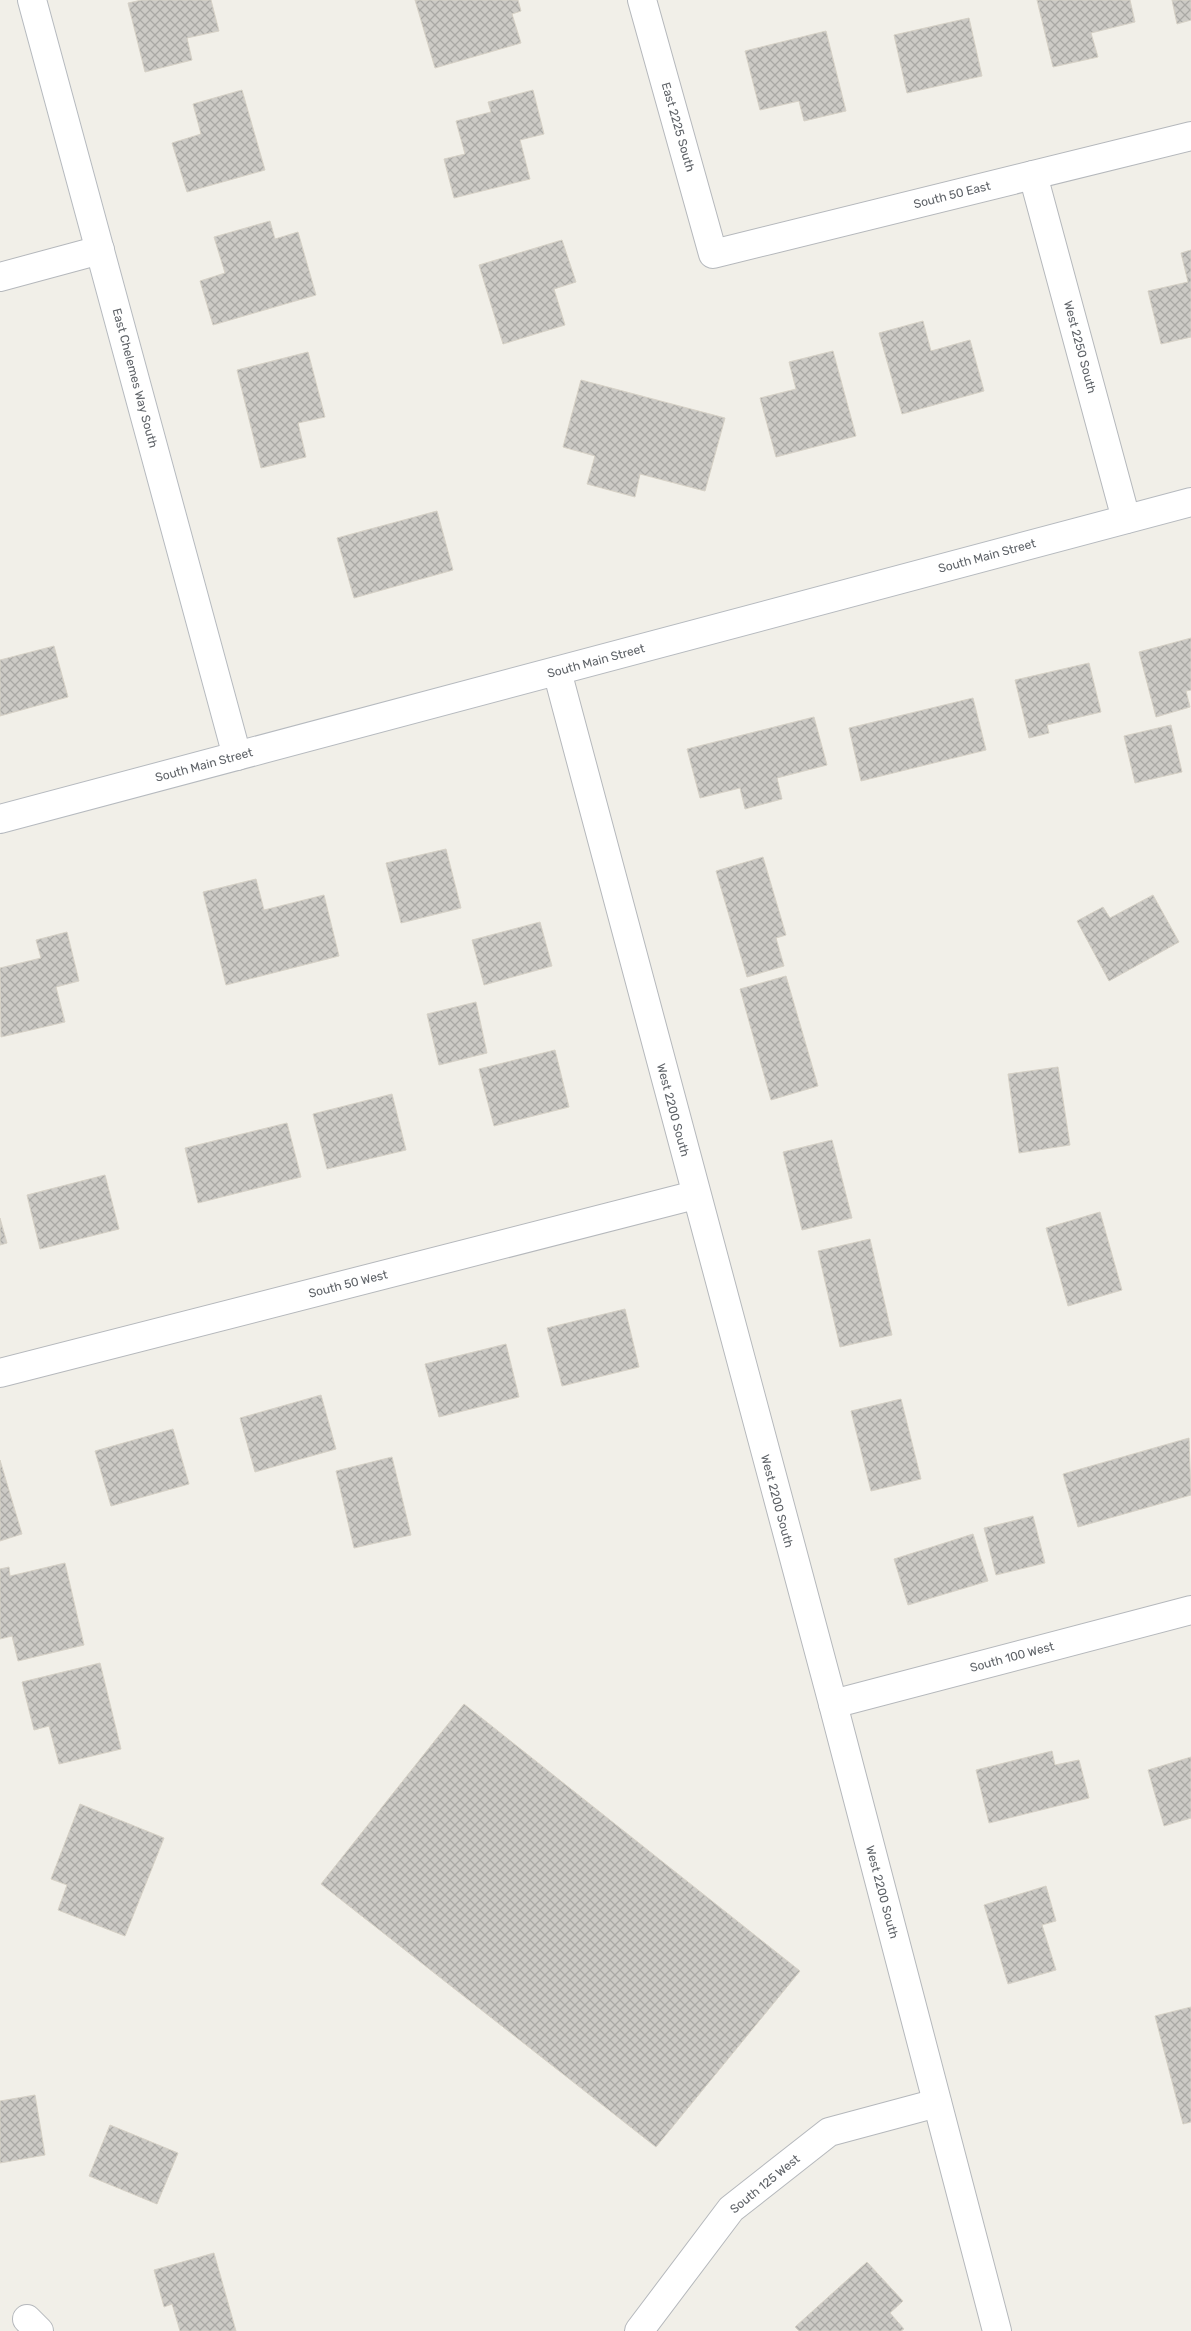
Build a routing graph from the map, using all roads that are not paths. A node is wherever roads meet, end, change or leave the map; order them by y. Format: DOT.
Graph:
graph roads {
  1 [pos="32,0"];
  2 [pos="642,0"];
  3 [pos="1191,136"];
  4 [pos="1033,175"];
  5 [pos="100,250"];
  6 [pos="713,254"];
  7 [pos="0,276"];
  8 [pos="1191,502"];
  9 [pos="1126,520"];
  10 [pos="556,671"];
  11 [pos="237,756"];
  12 [pos="0,819"];
  13 [pos="696,1195"];
  14 [pos="0,1373"];
  15 [pos="1191,1610"];
  16 [pos="832,1704"];
  17 [pos="937,2104"];
  18 [pos="639,2331"];
  19 [pos="997,2331"];
  1 -- 5 [label="street, East Chelemes Way South"];
  2 -- 6 [label="street, East 2225 South"];
  3 -- 4 [label="street, South 50 East"];
  4 -- 6 [label="street, South 50 East"];
  4 -- 9 [label="street, West 2250 South"];
  5 -- 7 [label="street"];
  5 -- 11 [label="street, East Chelemes Way South"];
  8 -- 9 [label="street, South Main Street"];
  9 -- 10 [label="street, South Main Street"];
  10 -- 11 [label="street, South Main Street"];
  10 -- 13 [label="street, West 2200 South"];
  11 -- 12 [label="street, South Main Street"];
  13 -- 14 [label="street, South 50 West"];
  13 -- 16 [label="street, West 2200 South"];
  15 -- 16 [label="street, South 100 West"];
  16 -- 17 [label="street, West 2200 South"];
  17 -- 18 [label="street, South 125 West"];
  17 -- 19 [label="street, West 2200 South"];
}
